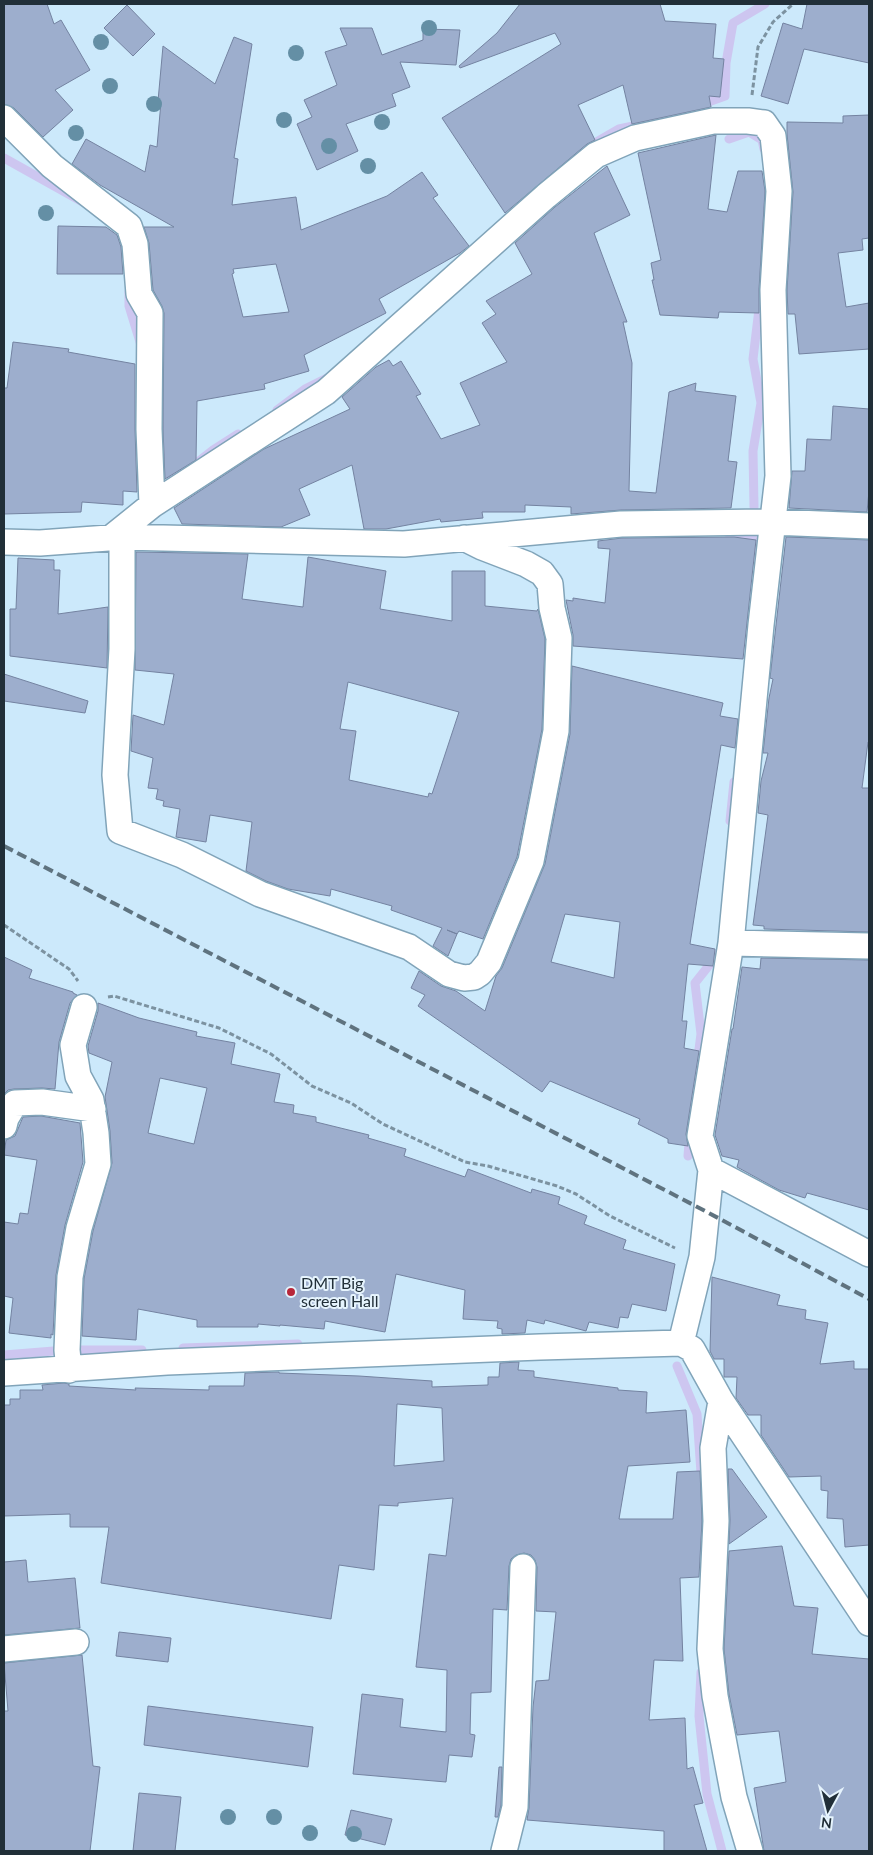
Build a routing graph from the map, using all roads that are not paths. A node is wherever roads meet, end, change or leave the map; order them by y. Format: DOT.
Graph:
graph roads {
  1 [pos="4,118"];
  2 [pos="152,505"];
  3 [pos="772,522"];
  4 [pos="869,526"];
  5 [pos="117,537"];
  6 [pos="464,538"];
  7 [pos="4,542"];
  8 [pos="731,943"];
  9 [pos="869,946"];
  10 [pos="84,1007"];
  11 [pos="93,1109"];
  12 [pos="4,1126"];
  13 [pos="711,1170"];
  14 [pos="869,1254"];
  15 [pos="681,1343"];
  16 [pos="69,1370"];
  17 [pos="4,1373"];
  18 [pos="721,1401"];
  19 [pos="523,1567"];
  20 [pos="869,1623"];
  21 [pos="76,1642"];
  22 [pos="4,1649"];
  23 [pos="504,1851"];
  24 [pos="750,1851"];
  1 -- 2 [label="street"];
  2 -- 3 [label="street"];
  2 -- 5 [label="street"];
  3 -- 4 [label="street"];
  3 -- 6 [label="street"];
  3 -- 8 [label="street"];
  5 -- 6 [label="street"];
  5 -- 6 [label="street"];
  5 -- 7 [label="street"];
  8 -- 9 [label="street"];
  8 -- 13 [label="street"];
  10 -- 11 [label="street"];
  11 -- 12 [label="street"];
  11 -- 16 [label="street"];
  13 -- 14 [label="street"];
  13 -- 15 [label="street"];
  15 -- 16 [label="street"];
  15 -- 18 [label="street"];
  16 -- 17 [label="street"];
  18 -- 20 [label="street"];
  18 -- 24 [label="street"];
  19 -- 23 [label="street"];
  21 -- 22 [label="street"];
}
